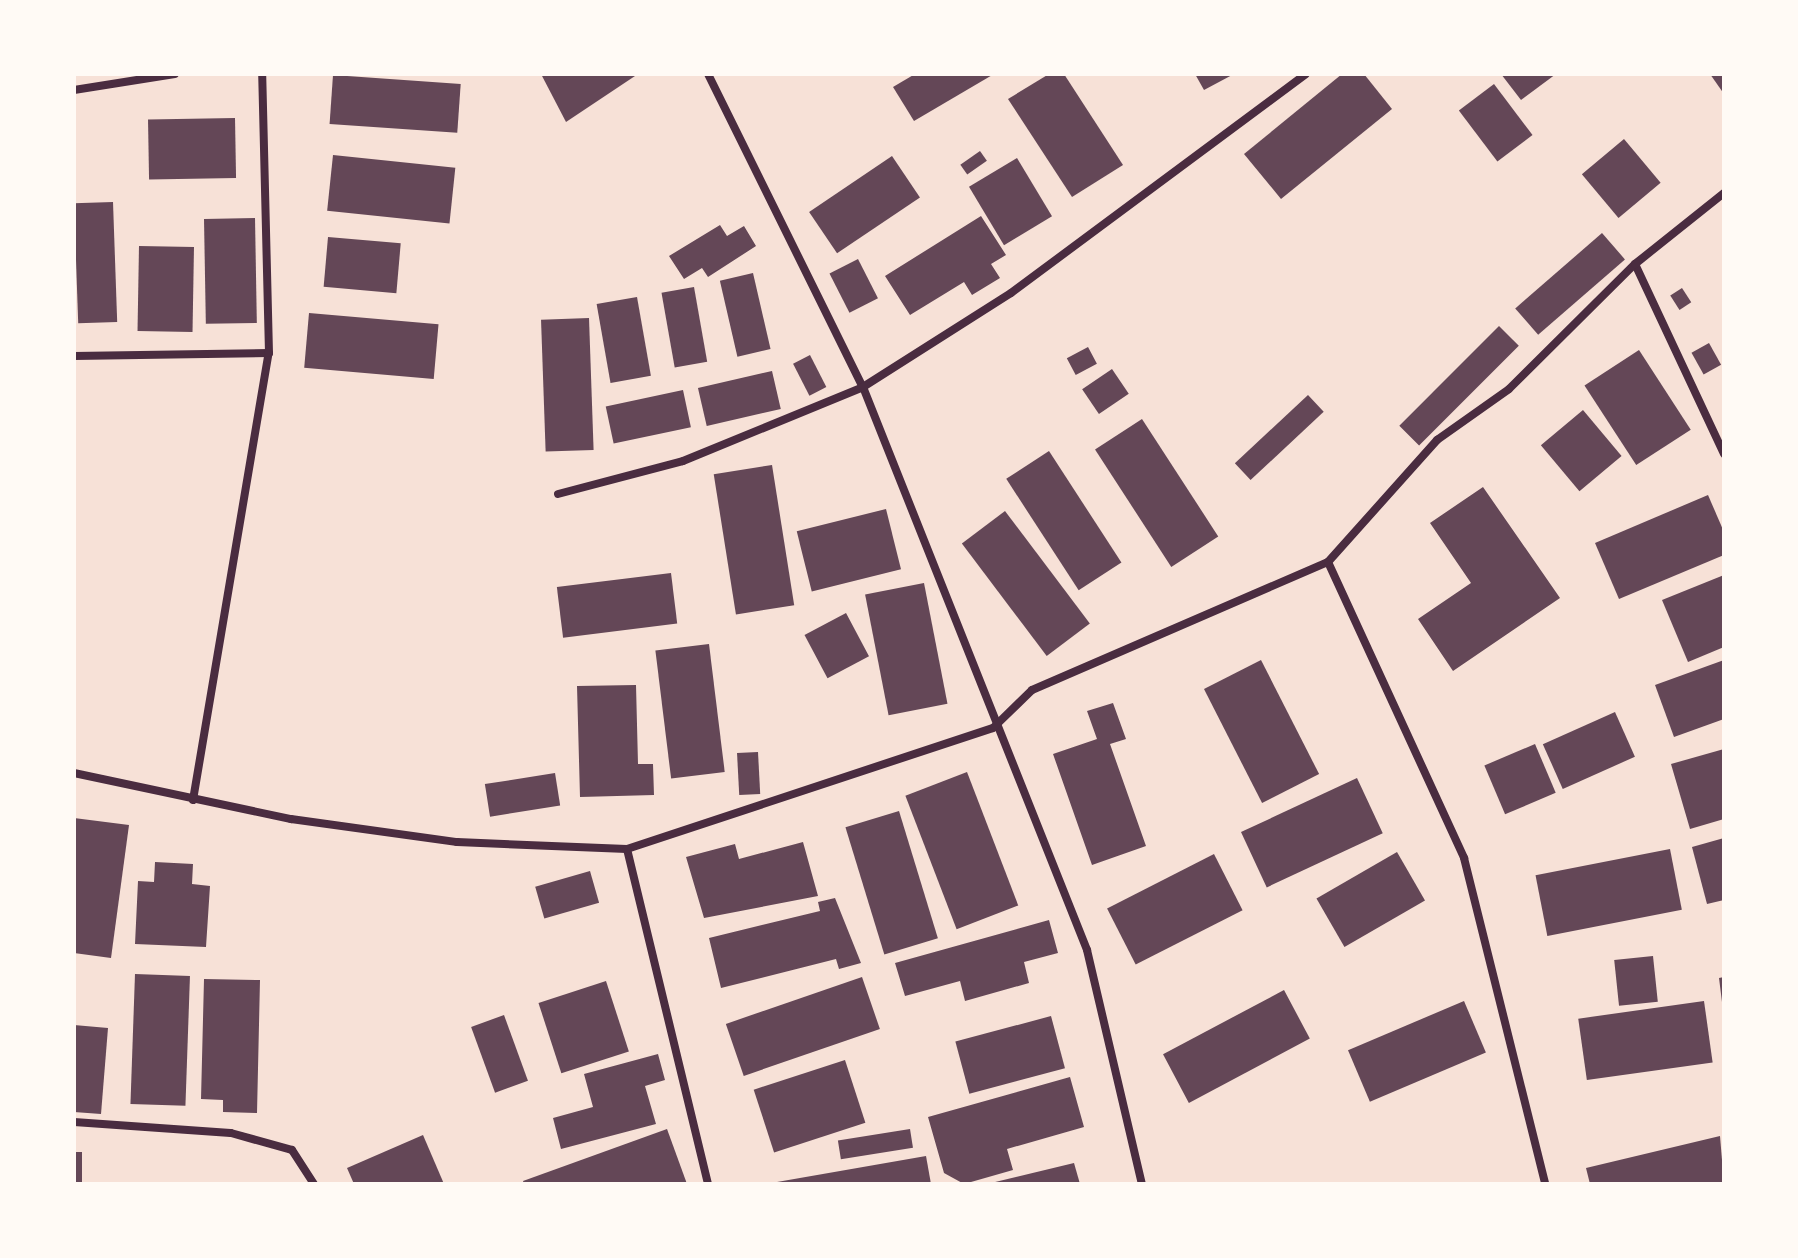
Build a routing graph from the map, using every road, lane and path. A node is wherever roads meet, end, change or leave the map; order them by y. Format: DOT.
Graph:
graph roads {
  1 [pos="175,74"];
  2 [pos="262,74"];
  3 [pos="708,74"];
  4 [pos="1306,74"];
  5 [pos="74,90"];
  6 [pos="1724,193"];
  7 [pos="1635,264"];
  8 [pos="269,353"];
  9 [pos="74,356"];
  10 [pos="863,387"];
  11 [pos="1724,454"];
  12 [pos="558,494"];
  13 [pos="1328,562"];
  14 [pos="993,728"];
  15 [pos="74,773"];
  16 [pos="193,800"];
  17 [pos="627,849"];
  18 [pos="74,1122"];
  19 [pos="314,1184"];
  20 [pos="708,1184"];
  21 [pos="1142,1184"];
  22 [pos="1545,1184"];
  1 -- 5 [label="street"];
  2 -- 8 [label="street"];
  3 -- 10 [label="street"];
  4 -- 10 [label="street"];
  6 -- 7 [label="street"];
  7 -- 11 [label="street"];
  7 -- 13 [label="street"];
  8 -- 9 [label="street"];
  8 -- 16 [label="street"];
  10 -- 12 [label="street"];
  10 -- 14 [label="street"];
  13 -- 14 [label="street"];
  13 -- 22 [label="street"];
  14 -- 17 [label="street"];
  14 -- 21 [label="street"];
  15 -- 16 [label="street"];
  16 -- 17 [label="street"];
  17 -- 20 [label="street"];
  18 -- 19 [label="street"];
}
